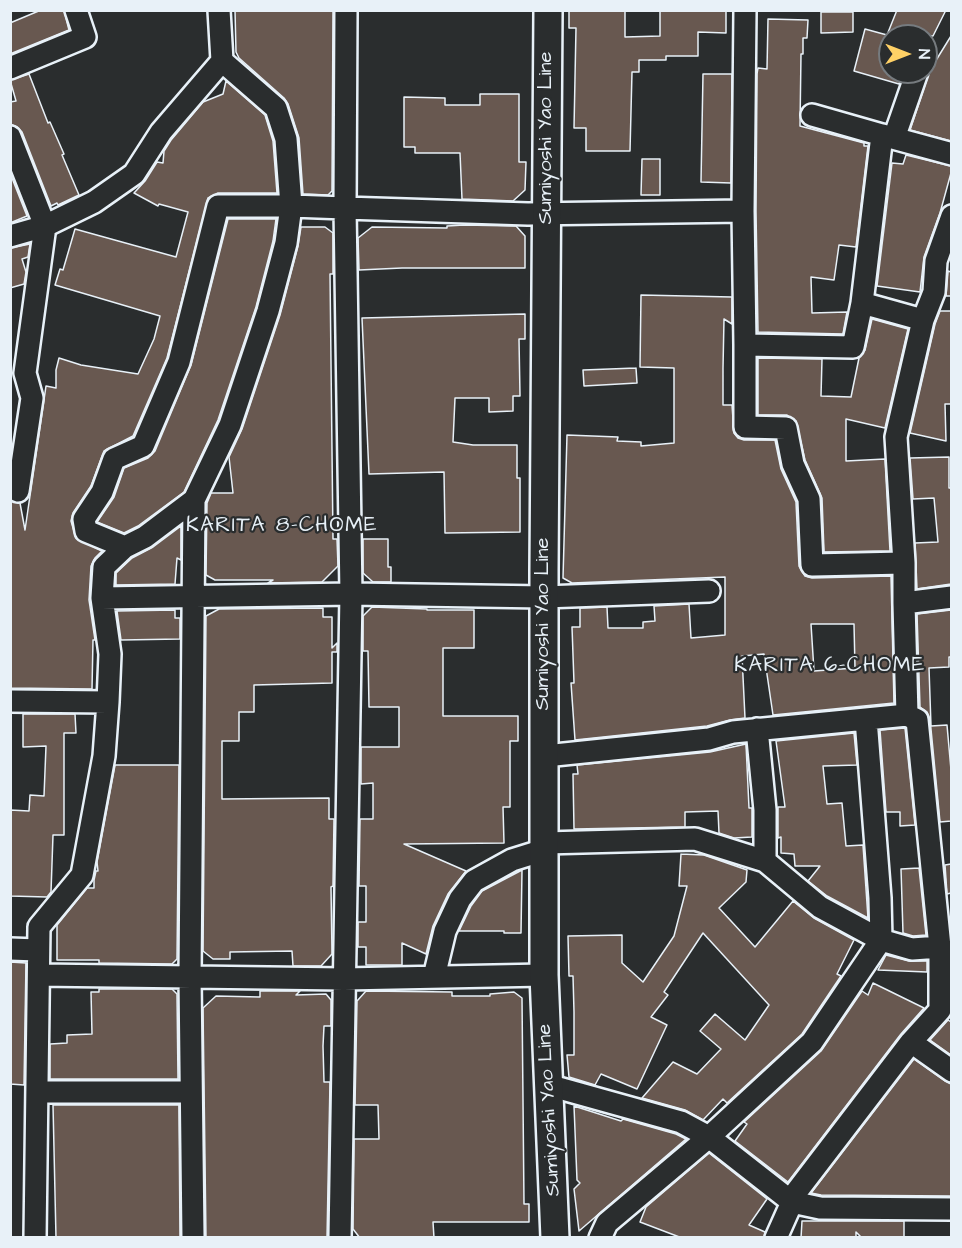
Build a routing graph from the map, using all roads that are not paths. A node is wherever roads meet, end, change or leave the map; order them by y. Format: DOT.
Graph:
graph roads {
  1 [pos="76,10"];
  2 [pos="219,10"];
  3 [pos="346,10"];
  4 [pos="548,10"];
  5 [pos="746,10"];
  6 [pos="222,61"];
  7 [pos="10,68"];
  8 [pos="912,84"];
  9 [pos="812,115"];
  10 [pos="888,136"];
  11 [pos="10,137"];
  12 [pos="951,154"];
  13 [pos="291,206"];
  14 [pos="345,208"];
  15 [pos="743,211"];
  16 [pos="547,213"];
  17 [pos="951,216"];
  18 [pos="45,226"];
  19 [pos="10,236"];
  20 [pos="862,303"];
  21 [pos="923,320"];
  22 [pos="745,345"];
  23 [pos="18,377"];
  24 [pos="18,491"];
  25 [pos="194,500"];
  26 [pos="125,546"];
  27 [pos="904,563"];
  28 [pos="709,591"];
  29 [pos="351,594"];
  30 [pos="193,597"];
  31 [pos="544,597"];
  32 [pos="951,597"];
  33 [pos="102,598"];
  34 [pos="904,603"];
  35 [pos="10,701"];
  36 [pos="108,702"];
  37 [pos="907,715"];
  38 [pos="866,719"];
  39 [pos="757,729"];
  40 [pos="545,756"];
  41 [pos="544,846"];
  42 [pos="765,861"];
  43 [pos="881,940"];
  44 [pos="940,946"];
  45 [pos="10,949"];
  46 [pos="38,950"];
  47 [pos="39,975"];
  48 [pos="544,975"];
  49 [pos="190,976"];
  50 [pos="434,977"];
  51 [pos="344,979"];
  52 [pos="946,1010"];
  53 [pos="912,1042"];
  54 [pos="951,1071"];
  55 [pos="548,1085"];
  56 [pos="37,1092"];
  57 [pos="191,1092"];
  58 [pos="709,1137"];
  59 [pos="792,1202"];
  60 [pos="951,1209"];
  61 [pos="35,1238"];
  62 [pos="193,1238"];
  63 [pos="340,1238"];
  64 [pos="555,1238"];
  65 [pos="600,1238"];
  66 [pos="776,1238"];
  1 -- 7 [label="street"];
  2 -- 6 [label="street"];
  3 -- 14 [label="street"];
  4 -- 16 [label="main road, Sumiyoshi Yao Line"];
  5 -- 15 [label="street"];
  6 -- 13 [label="street"];
  6 -- 18 [label="street"];
  8 -- 10 [label="street"];
  9 -- 10 [label="street"];
  10 -- 12 [label="street"];
  10 -- 20 [label="street"];
  11 -- 18 [label="street"];
  13 -- 14 [label="street"];
  13 -- 25 [label="street"];
  13 -- 26 [label="street"];
  14 -- 16 [label="street"];
  14 -- 29 [label="street"];
  15 -- 16 [label="street"];
  15 -- 22 [label="street"];
  16 -- 31 [label="main road, Sumiyoshi Yao Line"];
  17 -- 21 [label="street"];
  18 -- 19 [label="street"];
  18 -- 23 [label="street"];
  20 -- 21 [label="street"];
  20 -- 22 [label="street"];
  21 -- 27 [label="street"];
  22 -- 27 [label="street"];
  23 -- 24 [label="street"];
  25 -- 26 [label="street"];
  25 -- 30 [label="street"];
  26 -- 33 [label="street"];
  27 -- 34 [label="street"];
  28 -- 31 [label="street"];
  29 -- 30 [label="street"];
  29 -- 31 [label="street"];
  29 -- 51 [label="street"];
  30 -- 33 [label="street"];
  30 -- 49 [label="street"];
  31 -- 40 [label="main road, Sumiyoshi Yao Line"];
  32 -- 34 [label="street"];
  33 -- 36 [label="street"];
  34 -- 37 [label="street"];
  35 -- 36 [label="street"];
  36 -- 46 [label="street"];
  37 -- 38 [label="street"];
  37 -- 44 [label="street"];
  38 -- 39 [label="street"];
  38 -- 43 [label="street"];
  39 -- 40 [label="street"];
  39 -- 42 [label="street"];
  40 -- 41 [label="main road, Sumiyoshi Yao Line"];
  41 -- 42 [label="street"];
  41 -- 48 [label="main road, Sumiyoshi Yao Line"];
  41 -- 50 [label="street"];
  42 -- 43 [label="street"];
  43 -- 44 [label="street"];
  43 -- 58 [label="street"];
  44 -- 52 [label="street"];
  45 -- 46 [label="street"];
  46 -- 47 [label="street"];
  47 -- 49 [label="street"];
  47 -- 56 [label="street"];
  48 -- 50 [label="street"];
  48 -- 55 [label="main road, Sumiyoshi Yao Line"];
  49 -- 51 [label="street"];
  49 -- 57 [label="street"];
  50 -- 51 [label="street"];
  51 -- 63 [label="street"];
  52 -- 53 [label="street"];
  53 -- 54 [label="street"];
  53 -- 59 [label="street"];
  55 -- 58 [label="street"];
  55 -- 64 [label="main road, Sumiyoshi Yao Line"];
  56 -- 57 [label="street"];
  56 -- 61 [label="street"];
  57 -- 62 [label="street"];
  58 -- 59 [label="street"];
  58 -- 65 [label="street"];
  59 -- 60 [label="street"];
  59 -- 66 [label="street"];
}
